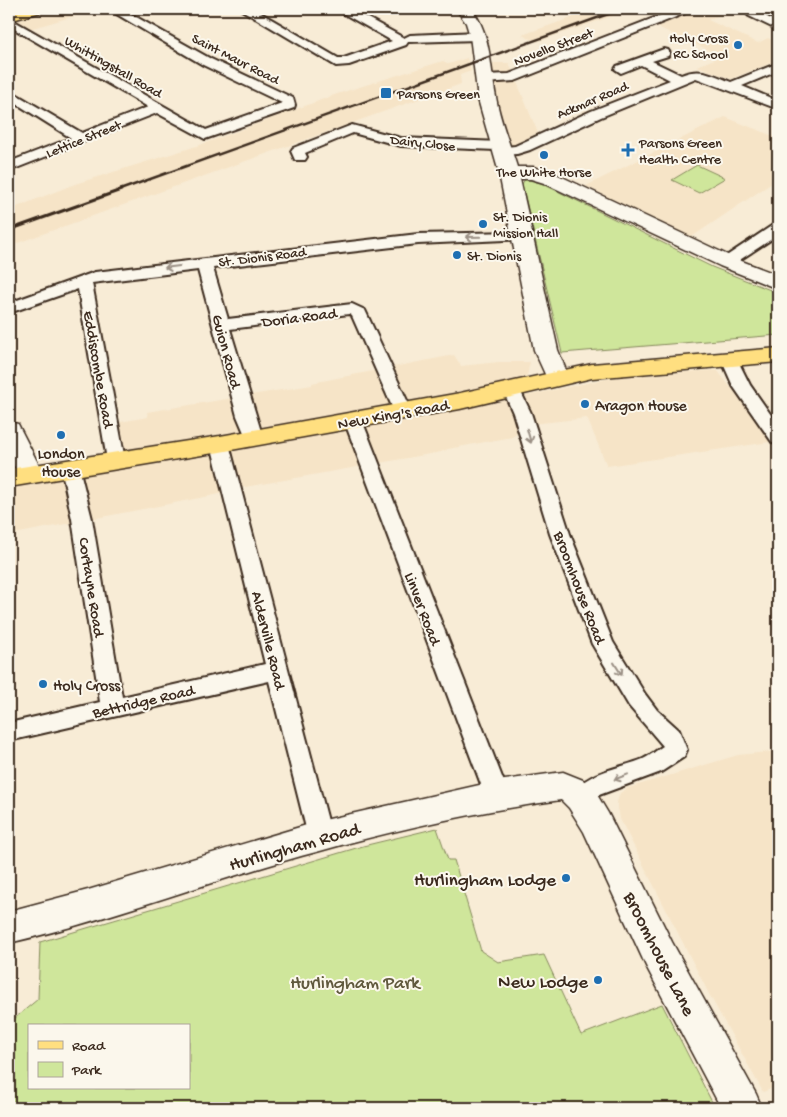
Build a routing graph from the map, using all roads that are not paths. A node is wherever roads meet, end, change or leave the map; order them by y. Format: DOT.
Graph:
graph roads {
  1 [pos="114,9"];
  2 [pos="246,9"];
  3 [pos="344,9"];
  4 [pos="464,9"];
  5 [pos="687,9"];
  6 [pos="765,9"];
  7 [pos="18,14"];
  8 [pos="778,27"];
  9 [pos="478,36"];
  10 [pos="406,41"];
  11 [pos="664,53"];
  12 [pos="642,61"];
  13 [pos="778,67"];
  14 [pos="621,69"];
  15 [pos="484,80"];
  16 [pos="680,80"];
  17 [pos="732,86"];
  18 [pos="9,94"];
  19 [pos="778,105"];
  20 [pos="157,108"];
  21 [pos="204,135"];
  22 [pos="82,139"];
  23 [pos="501,149"];
  24 [pos="300,157"];
  25 [pos="9,167"];
  26 [pos="509,173"];
  27 [pos="778,228"];
  28 [pos="522,236"];
  29 [pos="727,262"];
  30 [pos="204,263"];
  31 [pos="81,281"];
  32 [pos="778,283"];
  33 [pos="9,308"];
  34 [pos="221,325"];
  35 [pos="778,355"];
  36 [pos="729,359"];
  37 [pos="557,378"];
  38 [pos="512,390"];
  39 [pos="403,411"];
  40 [pos="353,420"];
  41 [pos="9,430"];
  42 [pos="254,438"];
  43 [pos="778,438"];
  44 [pos="220,444"];
  45 [pos="116,460"];
  46 [pos="70,467"];
  47 [pos="20,475"];
  48 [pos="278,670"];
  49 [pos="112,707"];
  50 [pos="9,732"];
  51 [pos="497,795"];
  52 [pos="581,798"];
  53 [pos="320,836"];
  54 [pos="9,927"];
  55 [pos="742,1108"];
  1 -- 21 [label="street, Saint Maur Road"];
  2 -- 10 [label="street"];
  3 -- 10 [label="street"];
  4 -- 9 [label="street"];
  5 -- 15 [label="street, Novello Street"];
  6 -- 8 [label="street"];
  7 -- 20 [label="street, Whittingstall Road"];
  9 -- 10 [label="street"];
  9 -- 15 [label="street"];
  11 -- 12 [label="street"];
  12 -- 14 [label="street"];
  12 -- 16 [label="street"];
  13 -- 17 [label="street"];
  15 -- 23 [label="street"];
  16 -- 17 [label="street, Ackmar Road"];
  16 -- 23 [label="street, Ackmar Road"];
  17 -- 19 [label="street"];
  18 -- 22 [label="street"];
  20 -- 21 [label="street, Whittingstall Road"];
  20 -- 22 [label="street, Lettice Street"];
  22 -- 25 [label="street, Lettice Street"];
  23 -- 24 [label="street, Dairy Close"];
  23 -- 26 [label="street"];
  26 -- 28 [label="street"];
  26 -- 29 [label="street"];
  27 -- 29 [label="street"];
  28 -- 30 [label="street, St. Dionis Road, one-way"];
  28 -- 37 [label="street"];
  29 -- 32 [label="street"];
  30 -- 31 [label="street, St. Dionis Road, one-way"];
  30 -- 34 [label="street, Guion Road"];
  31 -- 33 [label="street, St. Dionis Road"];
  31 -- 45 [label="street, Eddiscombe Road"];
  34 -- 39 [label="street, Doria Road"];
  34 -- 42 [label="street, Guion Road"];
  35 -- 36 [label="main road, New King's Road"];
  36 -- 37 [label="main road, New King's Road"];
  36 -- 43 [label="street"];
  37 -- 38 [label="main road, New King's Road"];
  38 -- 39 [label="main road, New King's Road"];
  38 -- 52 [label="street, Broomhouse Road, one-way"];
  39 -- 40 [label="main road, New King's Road"];
  40 -- 42 [label="main road, New King's Road"];
  40 -- 51 [label="street, Linver Road"];
  41 -- 47 [label="street"];
  42 -- 44 [label="main road, New King's Road"];
  44 -- 45 [label="main road, New King's Road"];
  44 -- 48 [label="street, Alderville Road"];
  45 -- 46 [label="main road, New King's Road"];
  46 -- 47 [label="main road, New King's Road"];
  46 -- 49 [label="street, Cortayne Road"];
  48 -- 49 [label="street, Bettridge Road"];
  48 -- 53 [label="street, Alderville Road"];
  49 -- 50 [label="street, Bettridge Road"];
  51 -- 52 [label="street, Hurlingham Road"];
  51 -- 53 [label="street, Hurlingham Road"];
  52 -- 55 [label="street, Broomhouse Lane"];
  53 -- 54 [label="street, Hurlingham Road"];
}
